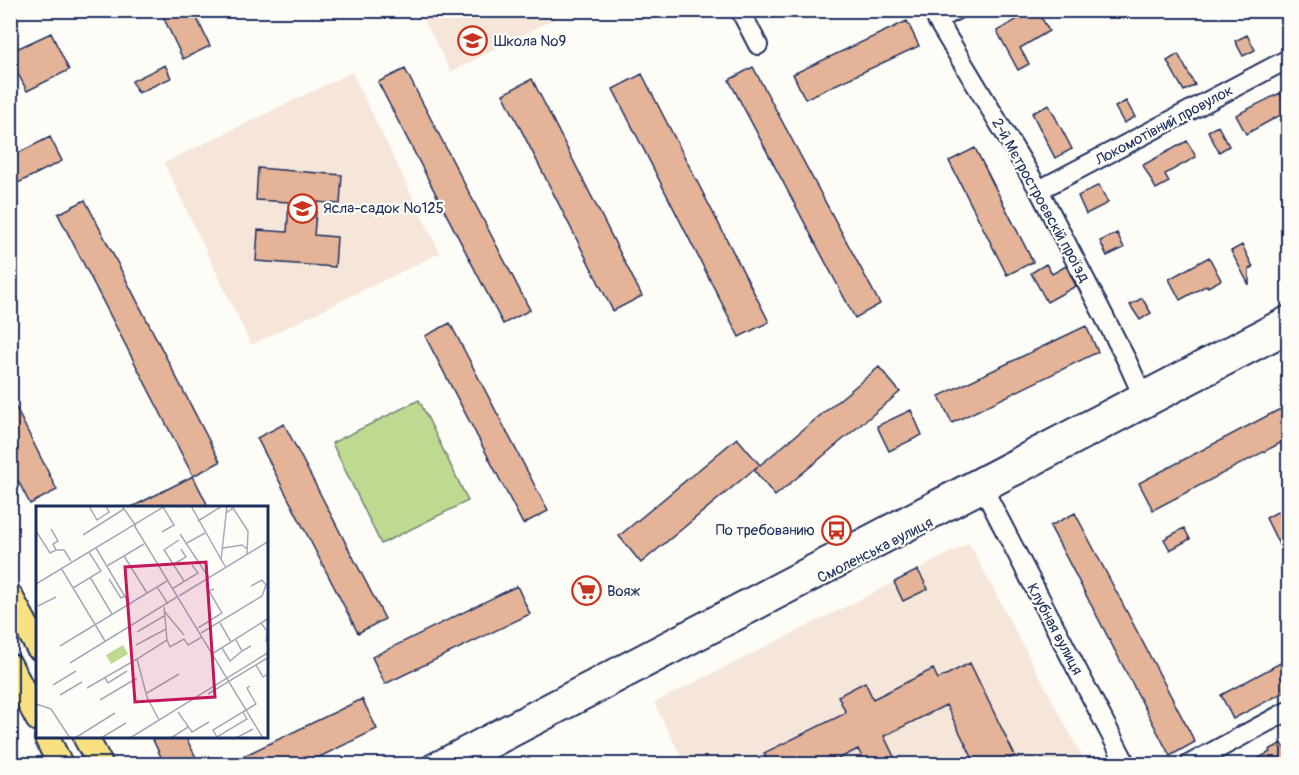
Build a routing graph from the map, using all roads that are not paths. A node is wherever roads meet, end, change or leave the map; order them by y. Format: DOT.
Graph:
graph roads {
  1 [pos="740,10"];
  2 [pos="956,10"];
  3 [pos="936,15"];
  4 [pos="758,45"];
  5 [pos="1288,59"];
  6 [pos="1039,190"];
  7 [pos="1288,315"];
  8 [pos="1288,334"];
  9 [pos="1141,392"];
  10 [pos="985,492"];
  11 [pos="10,596"];
  12 [pos="36,642"];
  13 [pos="10,666"];
  14 [pos="1288,711"];
  15 [pos="36,715"];
  16 [pos="47,739"];
  17 [pos="87,739"];
  18 [pos="60,765"];
  19 [pos="100,765"];
  20 [pos="431,765"];
  21 [pos="462,765"];
  22 [pos="1126,765"];
  23 [pos="1190,765"];
  1 -- 4 [label="street"];
  2 -- 3 [label="street"];
  3 -- 6 [label="street, 2-й Мєтростроєвскій проїзд"];
  5 -- 6 [label="street, Локомотівний провулок"];
  6 -- 9 [label="street, 2-й Мєтростроєвскій проїзд"];
  7 -- 9 [label="street, Смоленська вулиця"];
  8 -- 10 [label="street, Смоленська вулиця"];
  9 -- 20 [label="street, Смоленська вулиця"];
  10 -- 21 [label="street, Смоленська вулиця"];
  10 -- 22 [label="street, Клубная вулиця"];
  11 -- 12 [label="main road"];
  13 -- 15 [label="main road"];
  14 -- 23 [label="street"];
  16 -- 18 [label="main road"];
  17 -- 19 [label="main road"];
}
